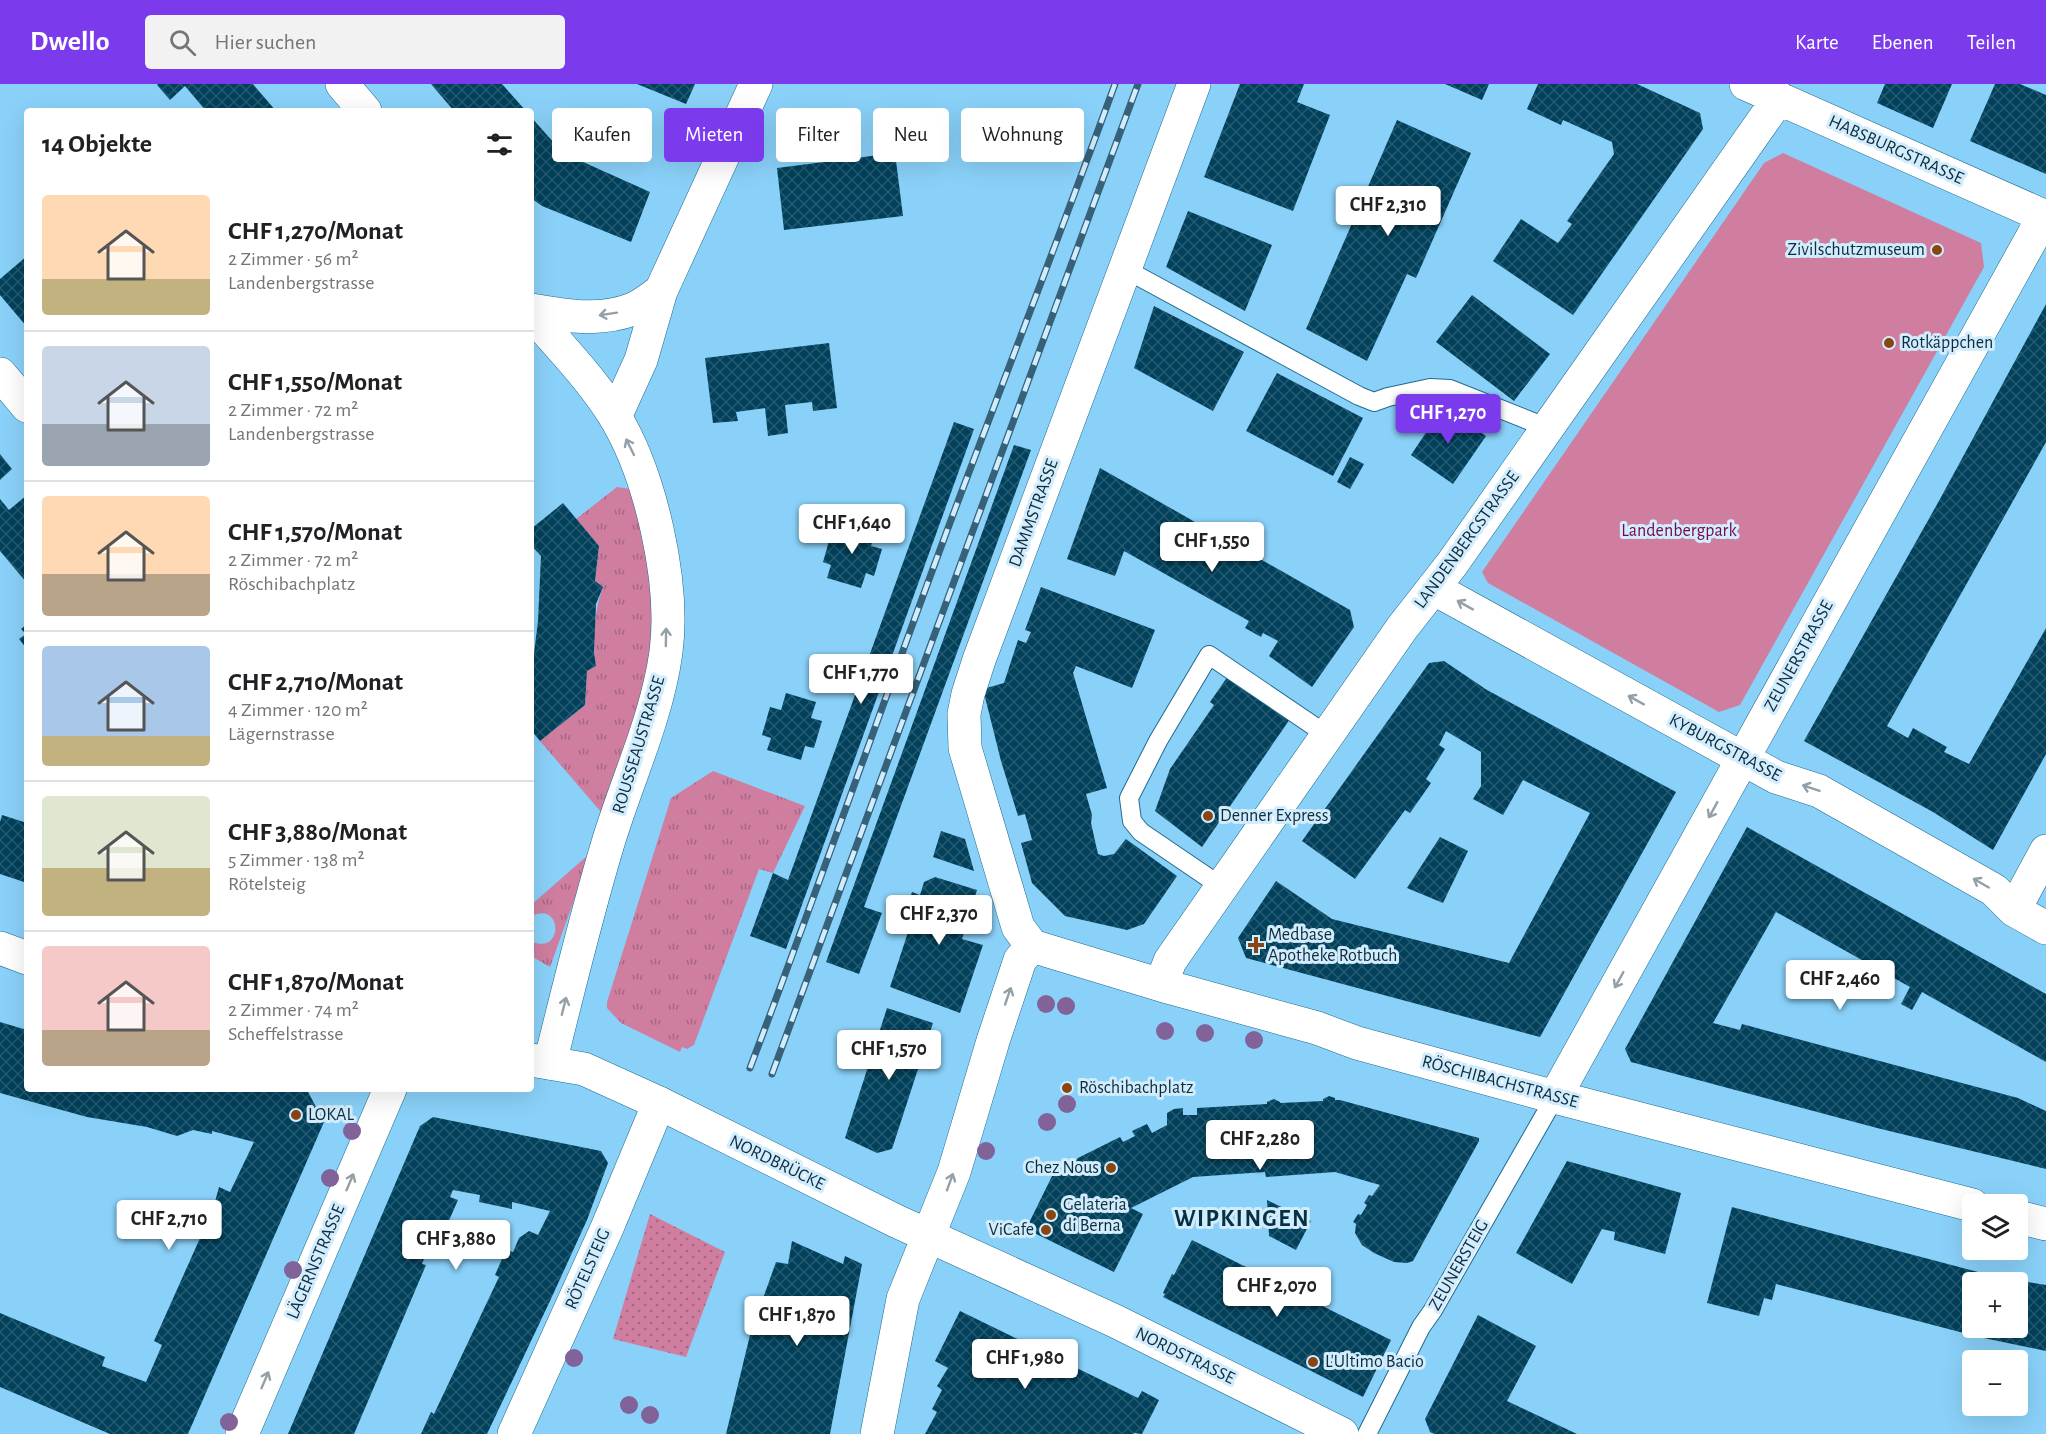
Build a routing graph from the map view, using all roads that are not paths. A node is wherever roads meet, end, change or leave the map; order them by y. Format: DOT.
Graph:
graph roads {
  1 [pos="342,84"];
  2 [pos="756,84"];
  3 [pos="1194,84"];
  4 [pos="1746,84"];
  5 [pos="1779,98"];
  6 [pos="362,108"];
  7 [pos="2045,216"];
  8 [pos="1125,269"];
  9 [pos="661,291"];
  10 [pos="534,311"];
  11 [pos="534,315"];
  12 [pos="0,374"];
  13 [pos="24,402"];
  14 [pos="615,417"];
  15 [pos="1548,428"];
  16 [pos="1433,588"];
  17 [pos="1327,735"];
  18 [pos="1742,759"];
  19 [pos="2046,851"];
  20 [pos="1222,886"];
  21 [pos="2014,910"];
  22 [pos="2046,928"];
  23 [pos="1032,946"];
  24 [pos="0,948"];
  25 [pos="24,957"];
  26 [pos="1161,985"];
  27 [pos="540,1062"];
  28 [pos="389,1092"];
  29 [pos="1555,1097"];
  30 [pos="659,1103"];
  31 [pos="1962,1202"];
  32 [pos="2028,1220"];
  33 [pos="896,1221"];
  34 [pos="2046,1224"];
  35 [pos="928,1236"];
  36 [pos="242,1434"];
  37 [pos="514,1434"];
  38 [pos="877,1434"];
  39 [pos="1342,1434"];
  40 [pos="1367,1434"];
  1 -- 6 [label="street"];
  2 -- 9 [label="street"];
  3 -- 8 [label="street, DAMMSTRASSE"];
  4 -- 5 [label="street, HABSBURGSTRASSE"];
  5 -- 7 [label="street, HABSBURGSTRASSE"];
  5 -- 15 [label="street, LANDENBERGSTRASSE"];
  7 -- 18 [label="street, ZEUNERSTRASSE"];
  8 -- 15 [label="lane"];
  8 -- 23 [label="street, DAMMSTRASSE"];
  9 -- 10 [label="street, one-way"];
  9 -- 14 [label="street"];
  11 -- 14 [label="street, ROUSSEAUSTRASSE"];
  12 -- 13 [label="street"];
  27 -- 14 [label="street, ROUSSEAUSTRASSE, one-way"];
  15 -- 16 [label="street, LANDENBERGSTRASSE"];
  16 -- 17 [label="street, LANDENBERGSTRASSE"];
  18 -- 16 [label="street, KYBURGSTRASSE, one-way"];
  17 -- 20 [label="street, LANDENBERGSTRASSE"];
  17 -- 20 [label="lane"];
  21 -- 18 [label="street, KYBURGSTRASSE, one-way"];
  18 -- 29 [label="street, ZEUNERSTRASSE, one-way"];
  19 -- 21 [label="street"];
  20 -- 26 [label="street, LANDENBERGSTRASSE"];
  21 -- 22 [label="street, KYBURGSTRASSE"];
  23 -- 26 [label="street, RÖSCHIBACHSTRASSE"];
  35 -- 23 [label="street, one-way"];
  24 -- 25 [label="street"];
  26 -- 29 [label="street, RÖSCHIBACHSTRASSE"];
  27 -- 30 [label="street, NORDBRÜCKE"];
  36 -- 28 [label="street, LÄGERNSTRASSE, one-way"];
  29 -- 31 [label="street, RÖSCHIBACHSTRASSE"];
  29 -- 40 [label="lane, ZEUNERSTEIG"];
  30 -- 33 [label="street, NORDBRÜCKE"];
  30 -- 37 [label="street, RÖTELSTEIG"];
  32 -- 34 [label="street"];
  33 -- 35 [label="street, NORDSTRASSE"];
  35 -- 38 [label="street"];
  35 -- 39 [label="street, NORDSTRASSE"];
}
